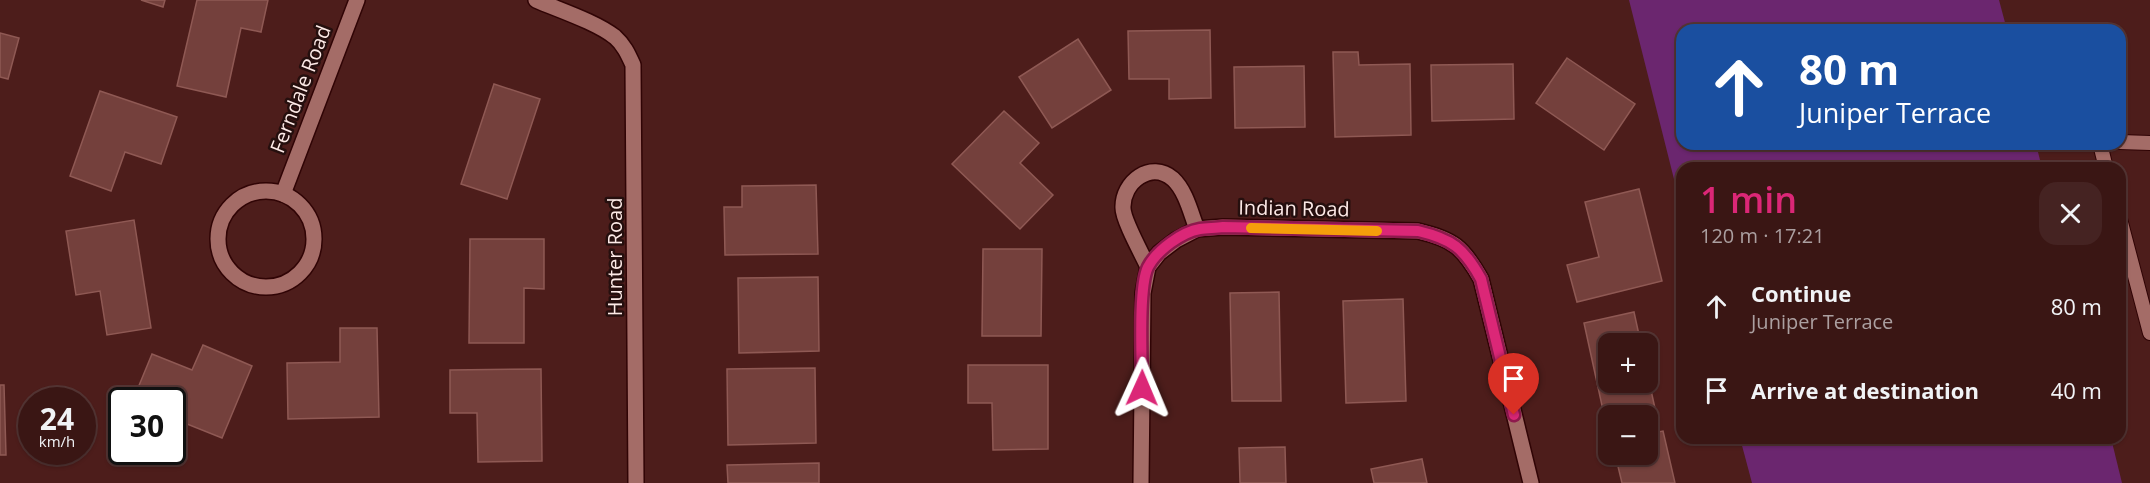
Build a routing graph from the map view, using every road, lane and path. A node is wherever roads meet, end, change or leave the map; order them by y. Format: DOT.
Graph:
graph roads {
  1 [pos="357,0"];
  2 [pos="536,0"];
  3 [pos="2126,142"];
  4 [pos="2150,143"];
  5 [pos="282,194"];
  6 [pos="1197,229"];
  7 [pos="2126,242"];
  8 [pos="1148,267"];
  9 [pos="2150,333"];
  10 [pos="636,483"];
  11 [pos="1141,483"];
  12 [pos="1531,483"];
  1 -- 5 [label="street, Ferndale Road"];
  2 -- 10 [label="street, Hunter Road"];
  3 -- 4 [label="lane"];
  5 -- 5 [label="street"];
  6 -- 8 [label="street, Indian Road"];
  6 -- 8 [label="street"];
  6 -- 12 [label="street, Indian Road"];
  7 -- 9 [label="lane"];
  8 -- 11 [label="street"];
}
